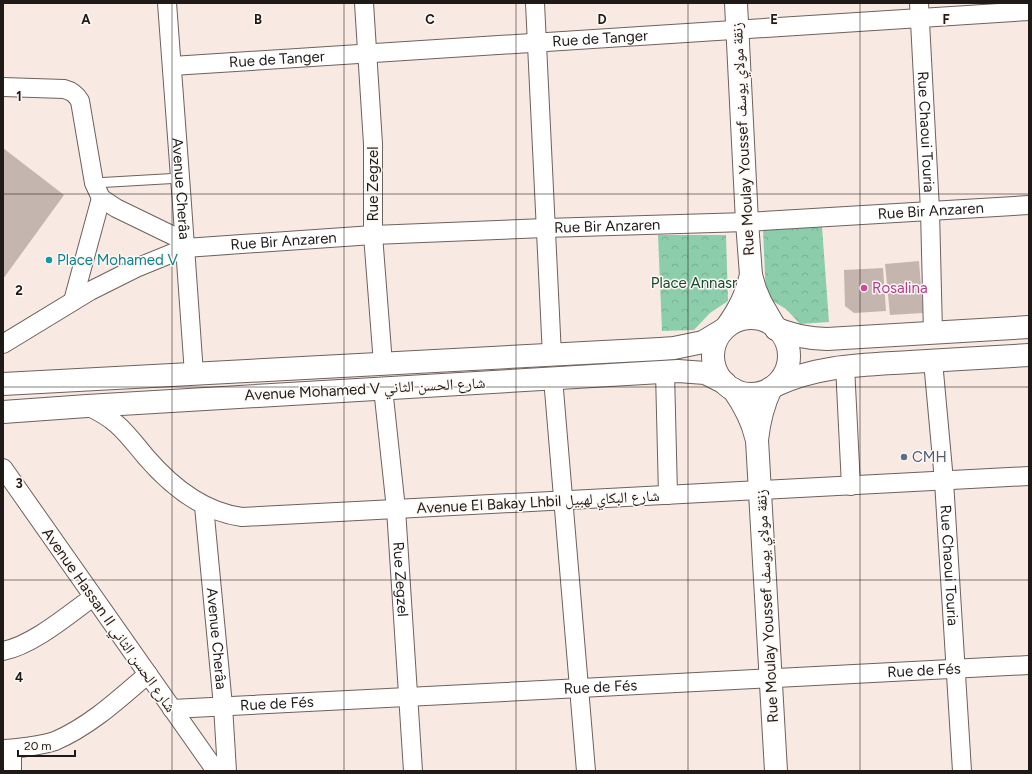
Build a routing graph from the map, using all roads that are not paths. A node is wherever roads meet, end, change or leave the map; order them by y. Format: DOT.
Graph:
graph roads {
  1 [pos="167,3"];
  2 [pos="364,3"];
  3 [pos="535,3"];
  4 [pos="736,3"];
  5 [pos="920,10"];
  6 [pos="1029,11"];
  7 [pos="738,29"];
  8 [pos="537,42"];
  9 [pos="367,53"];
  10 [pos="172,66"];
  11 [pos="3,87"];
  12 [pos="181,178"];
  13 [pos="98,191"];
  14 [pos="1029,205"];
  15 [pos="930,210"];
  16 [pos="747,222"];
  17 [pos="545,228"];
  18 [pos="373,235"];
  19 [pos="184,244"];
  20 [pos="750,275"];
  21 [pos="73,301"];
  22 [pos="1029,327"];
  23 [pos="726,328"];
  24 [pos="776,329"];
  25 [pos="934,333"];
  26 [pos="3,344"];
  27 [pos="1029,355"];
  28 [pos="552,356"];
  29 [pos="933,361"];
  30 [pos="383,364"];
  31 [pos="845,366"];
  32 [pos="665,372"];
  33 [pos="194,374"];
  34 [pos="553,378"];
  35 [pos="3,384"];
  36 [pos="729,386"];
  37 [pos="773,386"];
  38 [pos="383,388"];
  39 [pos="87,406"];
  40 [pos="3,412"];
  41 [pos="757,440"];
  42 [pos="3,468"];
  43 [pos="1029,476"];
  44 [pos="944,481"];
  45 [pos="851,486"];
  46 [pos="760,490"];
  47 [pos="668,495"];
  48 [pos="564,500"];
  49 [pos="204,506"];
  50 [pos="396,509"];
  51 [pos="93,597"];
  52 [pos="3,651"];
  53 [pos="1029,665"];
  54 [pos="956,669"];
  55 [pos="148,674"];
  56 [pos="771,678"];
  57 [pos="580,688"];
  58 [pos="408,697"];
  59 [pos="223,706"];
  60 [pos="172,709"];
  61 [pos="7,749"];
  62 [pos="12,771"];
  63 [pos="216,771"];
  64 [pos="227,771"];
  65 [pos="413,771"];
  66 [pos="586,771"];
  67 [pos="776,771"];
  68 [pos="962,771"];
  1 -- 10 [label="street, Avenue Cherâa"];
  2 -- 9 [label="street, Rue Zegzel"];
  3 -- 8 [label="street"];
  4 -- 7 [label="main road, Rue Moulay Youssef زنقة مولاي يوسف"];
  5 -- 6 [label="street, Rue de Tanger"];
  5 -- 7 [label="street, Rue de Tanger"];
  5 -- 15 [label="street, Rue Chaoui Touria"];
  7 -- 8 [label="street, Rue de Tanger"];
  7 -- 16 [label="main road, Rue Moulay Youssef زنقة مولاي يوسف"];
  8 -- 9 [label="street, Rue de Tanger"];
  8 -- 17 [label="street"];
  9 -- 10 [label="street, Rue de Tanger"];
  9 -- 18 [label="street, Rue Zegzel"];
  10 -- 12 [label="street, Avenue Cherâa"];
  11 -- 13 [label="street"];
  12 -- 13 [label="lane"];
  12 -- 19 [label="street, Avenue Cherâa"];
  13 -- 19 [label="street"];
  13 -- 21 [label="street"];
  14 -- 15 [label="street, Rue Bir Anzaren"];
  15 -- 16 [label="street, Rue Bir Anzaren"];
  15 -- 25 [label="street, Rue Chaoui Touria"];
  16 -- 17 [label="street, Rue Bir Anzaren"];
  16 -- 20 [label="main road, Rue Moulay Youssef زنقة مولاي يوسف"];
  17 -- 18 [label="street, Rue Bir Anzaren"];
  17 -- 28 [label="street"];
  18 -- 19 [label="street, Rue Bir Anzaren"];
  18 -- 30 [label="street, Rue Zegzel"];
  19 -- 21 [label="street"];
  19 -- 33 [label="street, Avenue Cherâa"];
  20 -- 23 [label="main road"];
  20 -- 24 [label="main road"];
  21 -- 26 [label="street"];
  22 -- 25 [label="main road, Avenue Mohamed V شارع الحسن الثاني"];
  23 -- 24 [label="main road, Avenue Mohamed V شارع الحسن الثاني"];
  23 -- 28 [label="main road, Avenue Mohamed V شارع الحسن الثاني"];
  23 -- 36 [label="main road"];
  24 -- 25 [label="main road, Avenue Mohamed V شارع الحسن الثاني"];
  24 -- 37 [label="main road, Avenue Mohamed V شارع الحسن الثاني"];
  27 -- 29 [label="main road, Avenue Mohamed V شارع الحسن الثاني"];
  28 -- 30 [label="main road, Avenue Mohamed V شارع الحسن الثاني"];
  29 -- 31 [label="main road, Avenue Mohamed V شارع الحسن الثاني"];
  29 -- 44 [label="street, Rue Chaoui Touria"];
  30 -- 33 [label="main road, Avenue Mohamed V شارع الحسن الثاني"];
  31 -- 37 [label="main road, Avenue Mohamed V شارع الحسن الثاني"];
  31 -- 45 [label="street"];
  32 -- 34 [label="main road, Avenue Mohamed V شارع الحسن الثاني"];
  32 -- 36 [label="main road, Avenue Mohamed V شارع الحسن الثاني"];
  32 -- 47 [label="street"];
  33 -- 35 [label="main road, Avenue Mohamed V شارع الحسن الثاني"];
  34 -- 38 [label="main road, Avenue Mohamed V شارع الحسن الثاني"];
  34 -- 48 [label="street"];
  36 -- 37 [label="main road, Avenue Mohamed V شارع الحسن الثاني"];
  36 -- 41 [label="main road"];
  37 -- 41 [label="main road"];
  38 -- 39 [label="main road, Avenue Mohamed V شارع الحسن الثاني"];
  38 -- 50 [label="street, Rue Zegzel"];
  39 -- 40 [label="main road, Avenue Mohamed V شارع الحسن الثاني"];
  39 -- 49 [label="street, Avenue El Bakay Lhbil شارع البكاي لهبيل"];
  41 -- 46 [label="main road, Rue Moulay Youssef زنقة مولاي يوسف"];
  42 -- 51 [label="street, Avenue Hassan II شارع الحسن الثاني"];
  43 -- 44 [label="street, Avenue El Bakay Lhbil شارع البكاي لهبيل"];
  44 -- 45 [label="street, Avenue El Bakay Lhbil شارع البكاي لهبيل"];
  44 -- 54 [label="street, Rue Chaoui Touria"];
  45 -- 46 [label="street, Avenue El Bakay Lhbil شارع البكاي لهبيل"];
  46 -- 47 [label="street, Avenue El Bakay Lhbil شارع البكاي لهبيل"];
  46 -- 56 [label="main road, Rue Moulay Youssef زنقة مولاي يوسف"];
  47 -- 48 [label="street, Avenue El Bakay Lhbil شارع البكاي لهبيل"];
  48 -- 50 [label="street, Avenue El Bakay Lhbil شارع البكاي لهبيل"];
  48 -- 57 [label="street"];
  49 -- 50 [label="street, Avenue El Bakay Lhbil شارع البكاي لهبيل"];
  49 -- 59 [label="street, Avenue Cherâa"];
  50 -- 58 [label="street, Rue Zegzel"];
  51 -- 52 [label="street"];
  51 -- 55 [label="street, Avenue Hassan II شارع الحسن الثاني"];
  53 -- 54 [label="street, Rue de Fés"];
  54 -- 56 [label="street, Rue de Fés"];
  54 -- 68 [label="street, Rue Chaoui Touria"];
  55 -- 60 [label="street, Avenue Hassan II شارع الحسن الثاني"];
  55 -- 61 [label="street"];
  56 -- 57 [label="street, Rue de Fés"];
  56 -- 67 [label="main road, Rue Moulay Youssef زنقة مولاي يوسف"];
  57 -- 58 [label="street, Rue de Fés"];
  57 -- 66 [label="street"];
  58 -- 59 [label="street, Rue de Fés"];
  58 -- 65 [label="street, Rue Zegzel"];
  59 -- 60 [label="street, Rue de Fés"];
  59 -- 64 [label="street, Avenue Cherâa"];
  60 -- 63 [label="street, Avenue Hassan II شارع الحسن الثاني"];
  61 -- 62 [label="street"];
}
